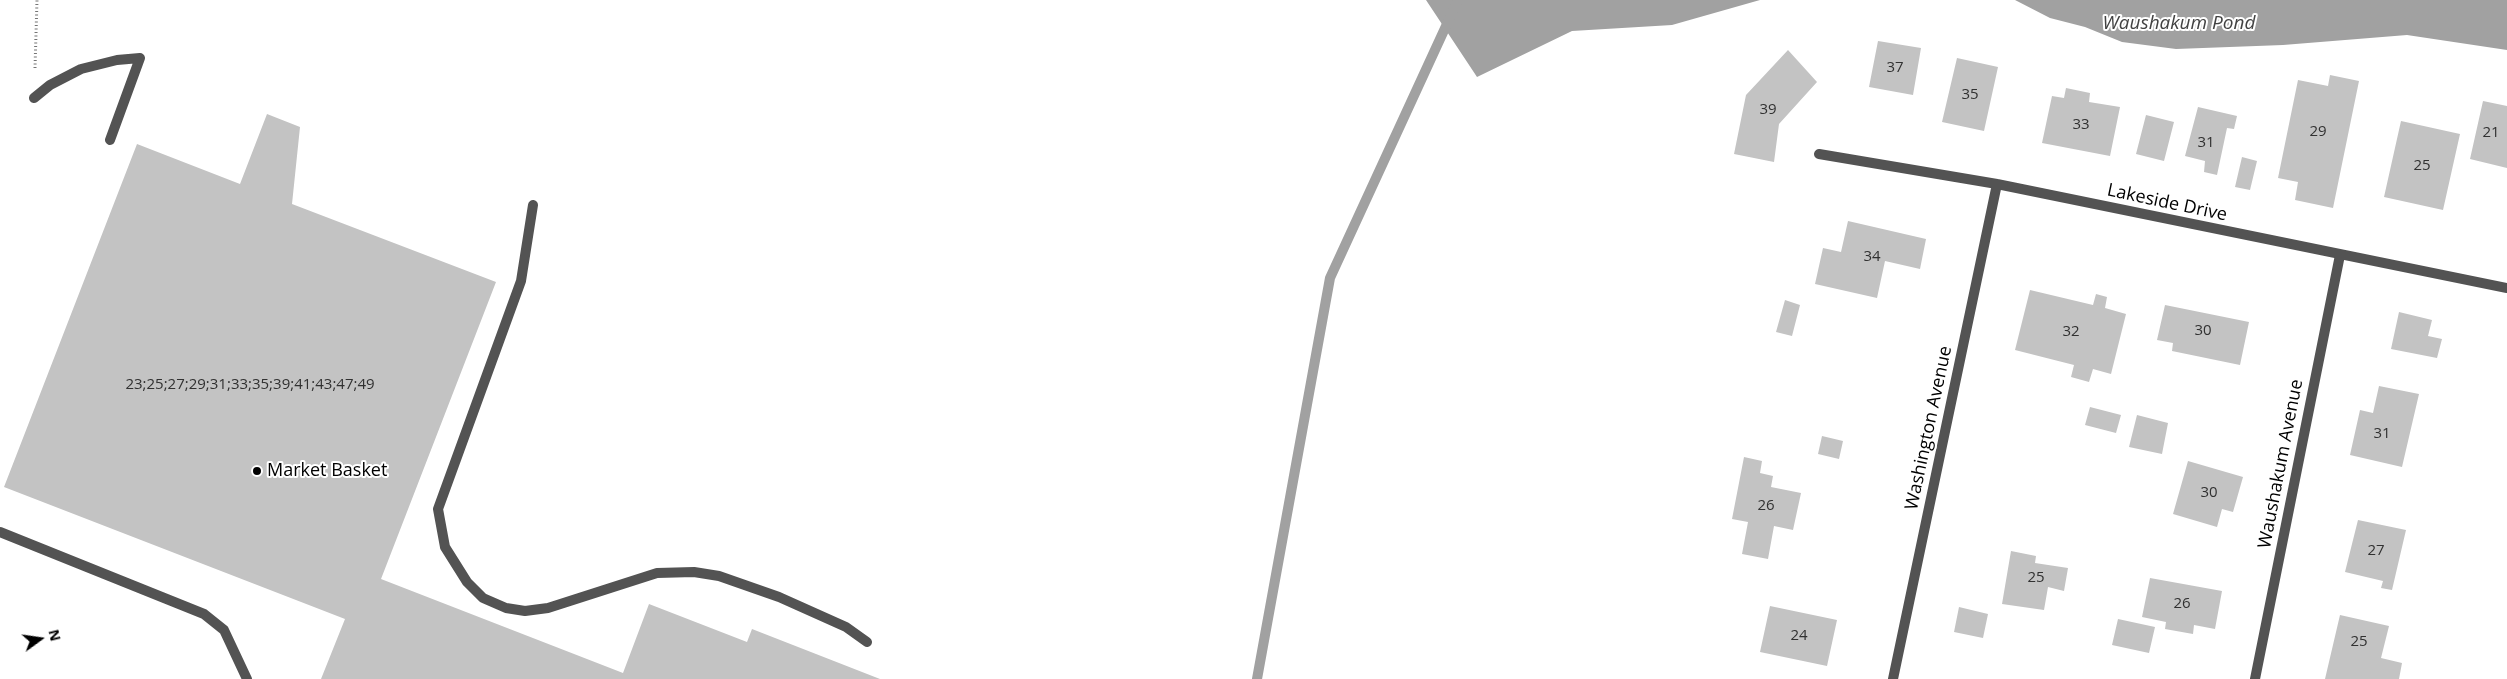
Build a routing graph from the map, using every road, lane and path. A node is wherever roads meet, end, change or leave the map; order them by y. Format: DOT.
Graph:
graph roads {
  1 [pos="37,0"];
  2 [pos="34,98"];
  3 [pos="110,140"];
  4 [pos="1819,154"];
  5 [pos="1997,184"];
  6 [pos="533,205"];
  7 [pos="2340,255"];
  8 [pos="2507,288"];
  9 [pos="0,532"];
  10 [pos="867,642"];
  11 [pos="247,679"];
  12 [pos="1893,679"];
  13 [pos="2254,679"];
  1 -- 2 [label="path"];
  2 -- 3 [label="street"];
  4 -- 5 [label="street, Lakeside Drive"];
  5 -- 7 [label="street, Lakeside Drive"];
  5 -- 12 [label="street, Washington Avenue"];
  6 -- 10 [label="street"];
  7 -- 8 [label="street, Lakeside Drive"];
  7 -- 13 [label="street, Waushakum Avenue"];
  9 -- 11 [label="street"];
}
